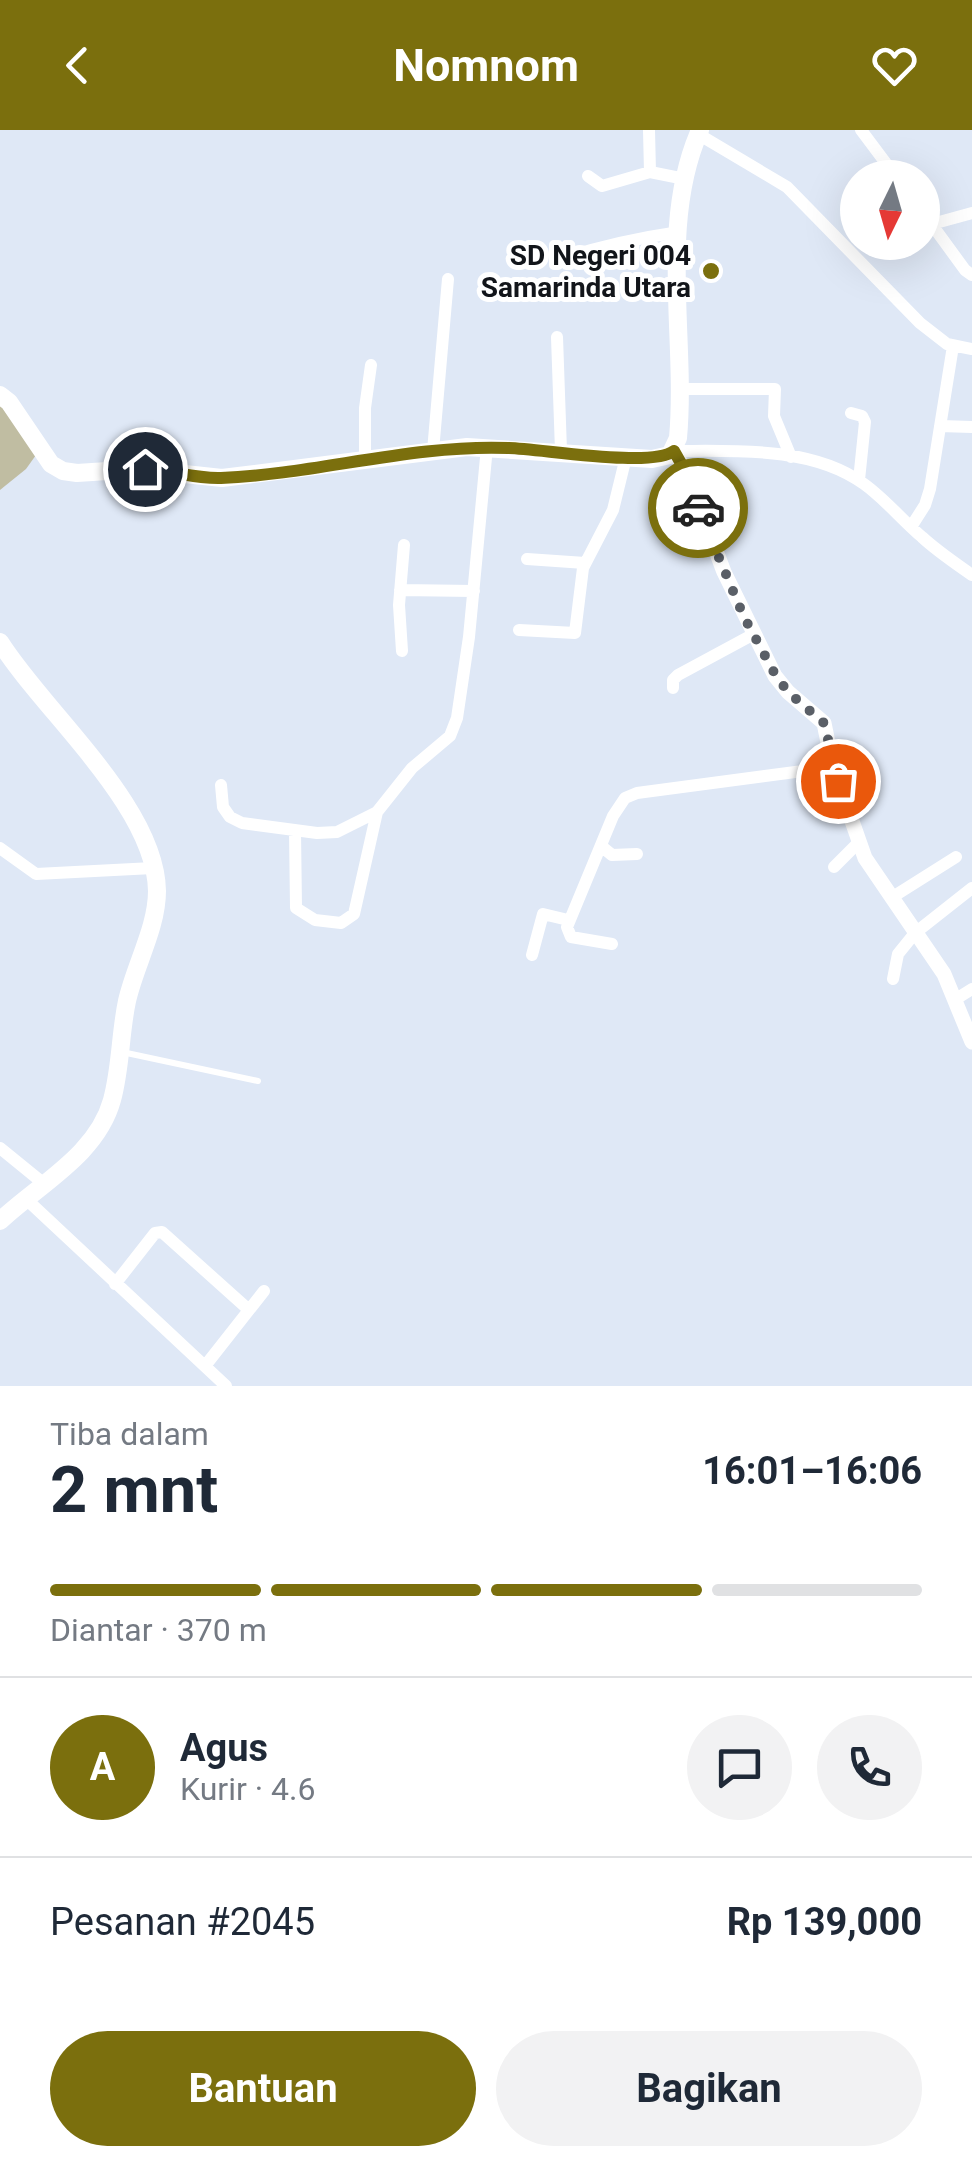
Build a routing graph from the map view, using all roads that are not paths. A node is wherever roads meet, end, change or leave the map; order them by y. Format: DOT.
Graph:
graph roads {
  1 [pos="649,130"];
  2 [pos="861,130"];
  3 [pos="699,132"];
  4 [pos="884,160"];
  5 [pos="650,172"];
  6 [pos="588,176"];
  7 [pos="685,179"];
  8 [pos="972,213"];
  9 [pos="940,222"];
  10 [pos="680,232"];
  11 [pos="940,235"];
  12 [pos="564,258"];
  13 [pos="972,275"];
  14 [pos="448,279"];
  15 [pos="558,337"];
  16 [pos="953,346"];
  17 [pos="972,348"];
  18 [pos="371,365"];
  19 [pos="680,389"];
  20 [pos="0,395"];
  21 [pos="851,413"];
  22 [pos="940,426"];
  23 [pos="972,428"];
  24 [pos="487,447"];
  25 [pos="433,450"];
  26 [pos="561,451"];
  27 [pos="674,451"];
  28 [pos="791,457"];
  29 [pos="626,458"];
  30 [pos="364,460"];
  31 [pos="859,480"];
  32 [pos="911,526"];
  33 [pos="404,545"];
  34 [pos="527,559"];
  35 [pos="585,564"];
  36 [pos="972,574"];
  37 [pos="400,590"];
  38 [pos="474,591"];
  39 [pos="519,630"];
  40 [pos="754,634"];
  41 [pos="0,642"];
  42 [pos="402,651"];
  43 [pos="673,688"];
  44 [pos="833,766"];
  45 [pos="221,785"];
  46 [pos="377,812"];
  47 [pos="295,831"];
  48 [pos="859,842"];
  49 [pos="600,846"];
  50 [pos="0,848"];
  51 [pos="637,854"];
  52 [pos="956,857"];
  53 [pos="834,867"];
  54 [pos="154,868"];
  55 [pos="972,888"];
  56 [pos="891,898"];
  57 [pos="568,920"];
  58 [pos="915,933"];
  59 [pos="612,944"];
  60 [pos="532,955"];
  61 [pos="893,980"];
  62 [pos="972,989"];
  63 [pos="956,999"];
  64 [pos="972,1042"];
  65 [pos="120,1052"];
  66 [pos="258,1081"];
  67 [pos="0,1148"];
  68 [pos="43,1183"];
  69 [pos="25,1198"];
  70 [pos="0,1221"];
  71 [pos="115,1284"];
  72 [pos="264,1291"];
  73 [pos="250,1310"];
  74 [pos="205,1366"];
  75 [pos="226,1386"];
  1 -- 5 [label="street"];
  2 -- 4 [label="street"];
  3 -- 7 [label="main road"];
  3 -- 16 [label="street"];
  5 -- 6 [label="street"];
  5 -- 7 [label="street"];
  7 -- 10 [label="main road"];
  8 -- 9 [label="street"];
  10 -- 12 [label="street"];
  10 -- 19 [label="main road"];
  11 -- 13 [label="street"];
  14 -- 25 [label="street"];
  15 -- 26 [label="street"];
  16 -- 17 [label="street"];
  16 -- 22 [label="street"];
  18 -- 30 [label="street"];
  19 -- 27 [label="main road"];
  19 -- 28 [label="street"];
  20 -- 30 [label="main road"];
  21 -- 31 [label="street"];
  22 -- 23 [label="street"];
  22 -- 32 [label="street"];
  24 -- 25 [label="main road"];
  24 -- 26 [label="main road"];
  24 -- 38 [label="street"];
  25 -- 30 [label="main road"];
  26 -- 29 [label="main road"];
  27 -- 28 [label="street"];
  27 -- 29 [label="main road"];
  27 -- 40 [label="street"];
  28 -- 31 [label="street"];
  29 -- 35 [label="street"];
  31 -- 32 [label="street"];
  32 -- 36 [label="street"];
  33 -- 37 [label="street"];
  34 -- 35 [label="street"];
  35 -- 39 [label="street"];
  37 -- 38 [label="street"];
  37 -- 42 [label="street"];
  38 -- 46 [label="street"];
  40 -- 43 [label="street"];
  40 -- 44 [label="street"];
  41 -- 54 [label="main road"];
  44 -- 48 [label="street"];
  44 -- 49 [label="street"];
  45 -- 47 [label="street"];
  46 -- 47 [label="street"];
  46 -- 47 [label="street"];
  48 -- 53 [label="street"];
  48 -- 56 [label="street"];
  49 -- 51 [label="street"];
  49 -- 57 [label="street"];
  50 -- 54 [label="street"];
  52 -- 56 [label="street"];
  54 -- 65 [label="main road"];
  55 -- 58 [label="street"];
  56 -- 58 [label="street"];
  57 -- 59 [label="street"];
  57 -- 60 [label="street"];
  58 -- 61 [label="street"];
  58 -- 63 [label="street"];
  62 -- 63 [label="street"];
  63 -- 64 [label="street"];
  65 -- 66 [label="lane"];
  65 -- 68 [label="main road"];
  67 -- 68 [label="street"];
  68 -- 69 [label="main road"];
  69 -- 70 [label="main road"];
  69 -- 71 [label="street"];
  71 -- 73 [label="street"];
  71 -- 74 [label="street"];
  72 -- 73 [label="street"];
  73 -- 74 [label="street"];
  74 -- 75 [label="street"];
}
